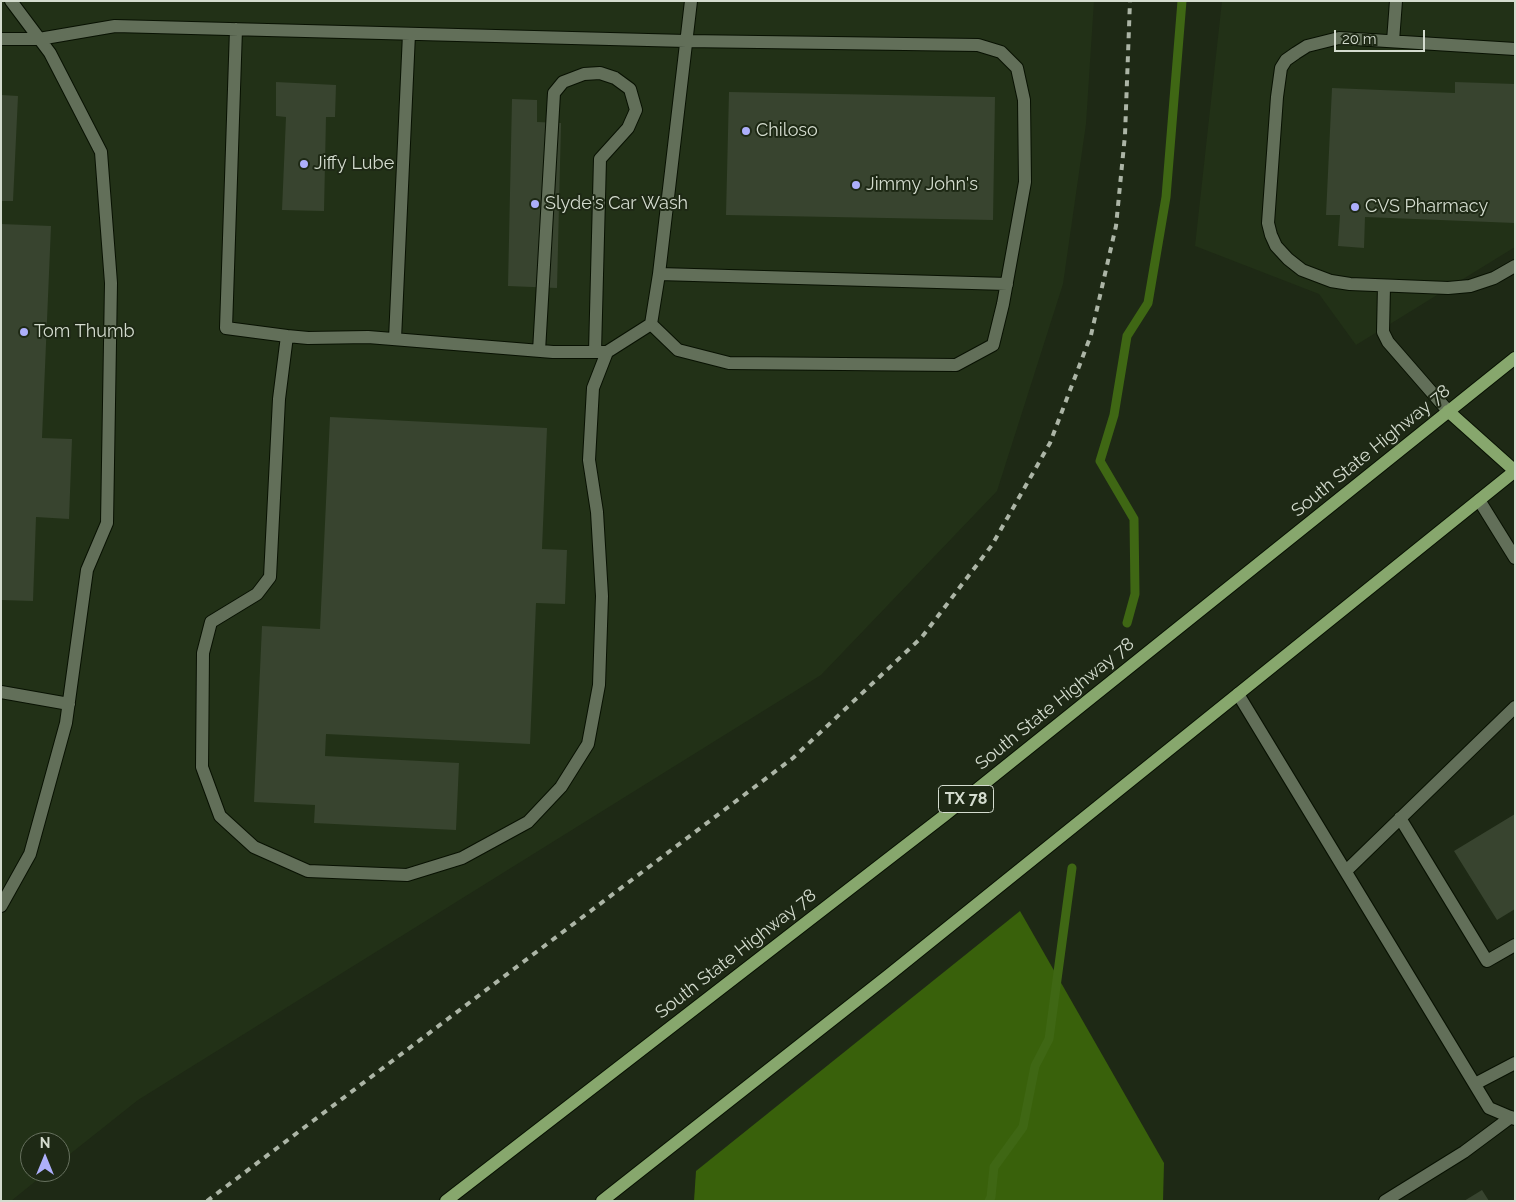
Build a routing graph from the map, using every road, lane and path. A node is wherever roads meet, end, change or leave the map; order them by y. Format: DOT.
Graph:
graph roads {
  1 [pos="10,1"];
  2 [pos="691,1"];
  3 [pos="1396,1"];
  4 [pos="236,29"];
  5 [pos="409,34"];
  6 [pos="1,39"];
  7 [pos="39,39"];
  8 [pos="686,41"];
  9 [pos="1393,41"];
  10 [pos="1515,49"];
  11 [pos="1515,266"];
  12 [pos="659,274"];
  13 [pos="1007,284"];
  14 [pos="1384,286"];
  15 [pos="650,324"];
  16 [pos="287,336"];
  17 [pos="395,339"];
  18 [pos="539,351"];
  19 [pos="601,352"];
  20 [pos="1515,358"];
  21 [pos="1448,411"];
  22 [pos="1515,471"];
  23 [pos="1479,500"];
  24 [pos="1515,558"];
  25 [pos="1,692"];
  26 [pos="1238,694"];
  27 [pos="69,704"];
  28 [pos="1515,707"];
  29 [pos="1400,818"];
  30 [pos="1346,871"];
  31 [pos="1,906"];
  32 [pos="1515,945"];
  33 [pos="1515,1064"];
  34 [pos="1475,1084"];
  35 [pos="1513,1118"];
  36 [pos="446,1201"];
  37 [pos="602,1201"];
  38 [pos="1385,1201"];
  1 -- 7 [label="lane"];
  2 -- 8 [label="lane"];
  3 -- 9 [label="lane"];
  4 -- 5 [label="lane"];
  4 -- 7 [label="lane"];
  4 -- 16 [label="lane"];
  5 -- 8 [label="lane"];
  5 -- 17 [label="lane"];
  6 -- 7 [label="lane"];
  7 -- 27 [label="lane"];
  8 -- 12 [label="lane"];
  8 -- 13 [label="lane"];
  9 -- 10 [label="lane"];
  9 -- 14 [label="lane"];
  11 -- 14 [label="lane"];
  12 -- 13 [label="lane"];
  12 -- 15 [label="lane"];
  13 -- 15 [label="lane"];
  14 -- 21 [label="lane"];
  15 -- 19 [label="lane"];
  16 -- 17 [label="lane"];
  16 -- 19 [label="lane"];
  17 -- 18 [label="lane"];
  18 -- 19 [label="lane"];
  18 -- 19 [label="lane"];
  20 -- 21 [label="main road, South State Highway 78 / TX 78"];
  21 -- 22 [label="main road"];
  21 -- 36 [label="main road, South State Highway 78 / TX 78"];
  22 -- 23 [label="main road"];
  23 -- 24 [label="lane"];
  23 -- 26 [label="main road"];
  25 -- 27 [label="lane"];
  26 -- 30 [label="lane"];
  26 -- 37 [label="main road"];
  27 -- 31 [label="lane"];
  28 -- 29 [label="lane"];
  29 -- 30 [label="lane"];
  29 -- 32 [label="lane"];
  30 -- 34 [label="lane"];
  33 -- 34 [label="lane"];
  34 -- 35 [label="lane"];
  35 -- 38 [label="lane"];
}
